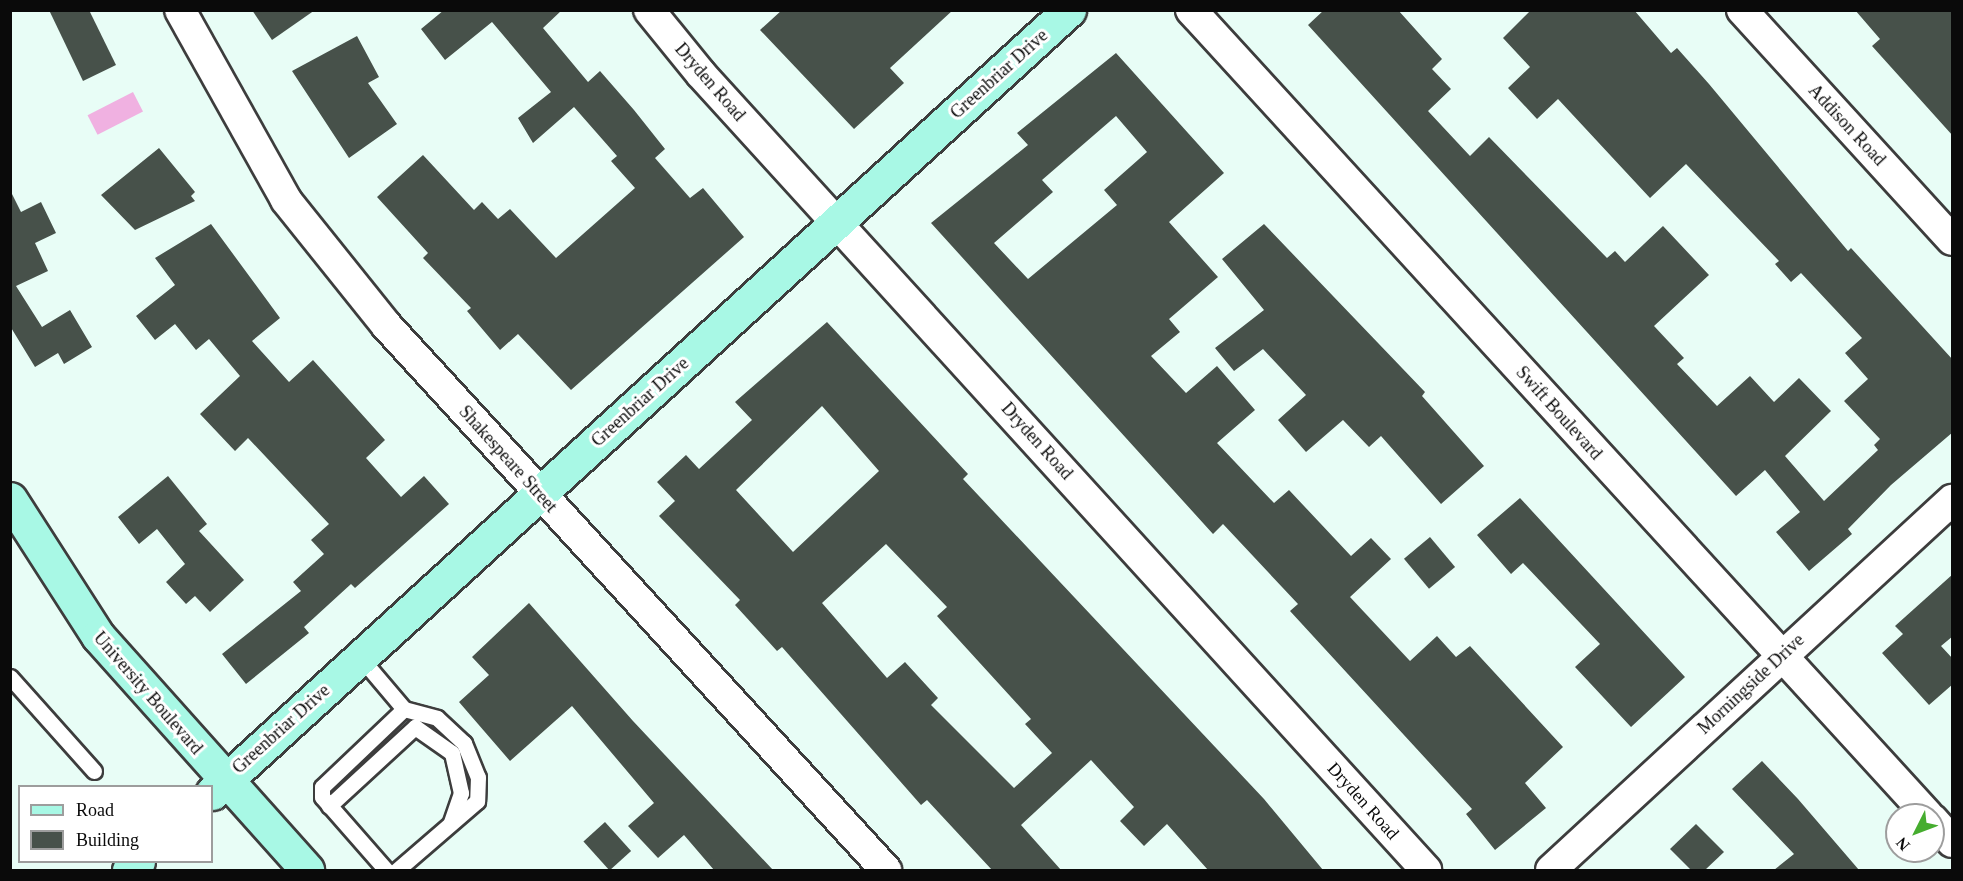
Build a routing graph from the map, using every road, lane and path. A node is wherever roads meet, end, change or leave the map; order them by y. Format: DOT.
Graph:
graph roads {
  1 [pos="180,10"];
  2 [pos="650,10"];
  3 [pos="1070,10"];
  4 [pos="1191,10"];
  5 [pos="1742,10"];
  6 [pos="838,222"];
  7 [pos="1953,240"];
  8 [pos="540,494"];
  9 [pos="10,499"];
  10 [pos="1953,500"];
  11 [pos="1781,655"];
  12 [pos="360,657"];
  13 [pos="10,677"];
  14 [pos="404,710"];
  15 [pos="94,771"];
  16 [pos="218,787"];
  17 [pos="1917,803"];
  18 [pos="329,806"];
  19 [pos="450,824"];
  20 [pos="308,870"];
  21 [pos="386,870"];
  22 [pos="397,870"];
  23 [pos="885,870"];
  24 [pos="1426,870"];
  25 [pos="1551,870"];
  1 -- 8 [label="street, Shakespeare Street"];
  2 -- 6 [label="street, Dryden Road"];
  3 -- 6 [label="main road, Greenbriar Drive"];
  4 -- 11 [label="street, Swift Boulevard"];
  5 -- 7 [label="street, Addison Road"];
  6 -- 8 [label="main road, Greenbriar Drive"];
  6 -- 24 [label="street, Dryden Road"];
  8 -- 12 [label="main road, Greenbriar Drive"];
  8 -- 23 [label="street, Shakespeare Street"];
  9 -- 16 [label="main road, University Boulevard"];
  10 -- 11 [label="street, Morningside Drive"];
  11 -- 17 [label="street, Swift Boulevard"];
  11 -- 25 [label="street, Morningside Drive"];
  12 -- 14 [label="lane"];
  12 -- 16 [label="main road, Greenbriar Drive"];
  13 -- 15 [label="lane"];
  14 -- 18 [label="lane"];
  14 -- 19 [label="lane"];
  16 -- 20 [label="main road, University Boulevard"];
  18 -- 19 [label="lane"];
  18 -- 21 [label="lane"];
  19 -- 22 [label="lane"];
}
